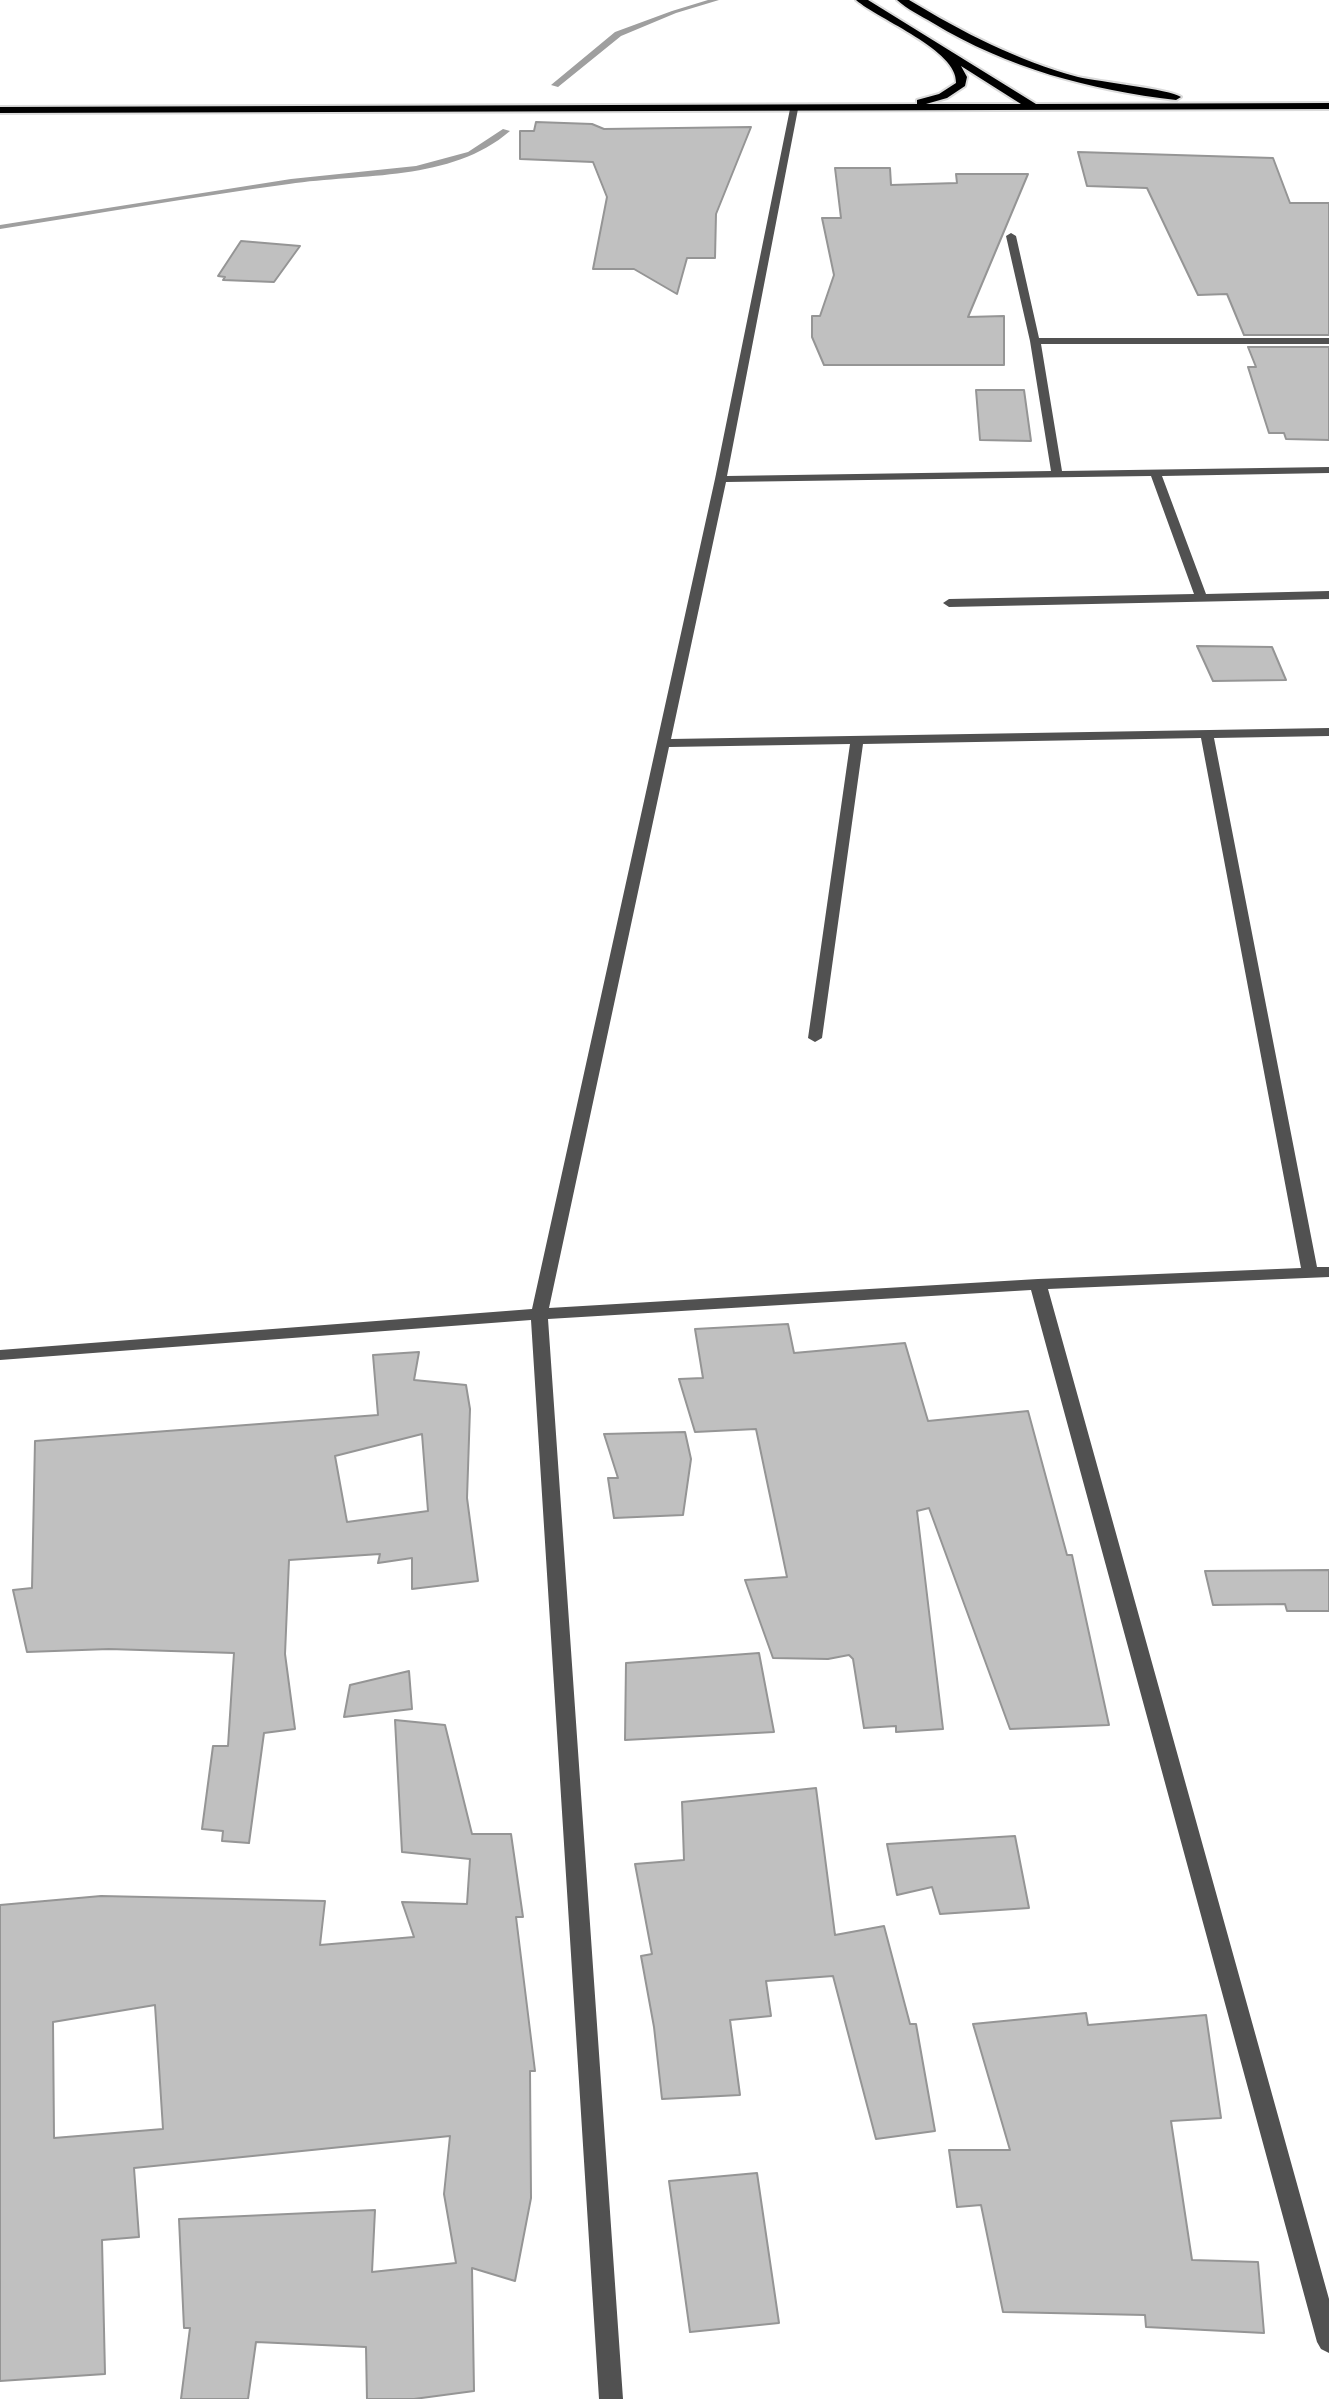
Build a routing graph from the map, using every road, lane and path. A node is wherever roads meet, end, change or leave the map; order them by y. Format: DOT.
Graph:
graph roads {
  1 [pos="861,0"];
  2 [pos="902,0"];
  3 [pos="947,52"];
  4 [pos="1279,106"];
  5 [pos="1329,106"];
  6 [pos="1036,108"];
  7 [pos="794,109"];
  8 [pos="890,109"];
  9 [pos="0,110"];
  10 [pos="1011,236"];
  11 [pos="1035,341"];
  12 [pos="1329,341"];
  13 [pos="1329,470"];
  14 [pos="1155,472"];
  15 [pos="1057,474"];
  16 [pos="721,479"];
  17 [pos="1329,595"];
  18 [pos="1201,597"];
  19 [pos="949,603"];
  20 [pos="1329,732"];
  21 [pos="1207,734"];
  22 [pos="857,740"];
  23 [pos="663,743"];
  24 [pos="815,1038"];
  25 [pos="1310,1272"];
  26 [pos="1329,1272"];
  27 [pos="1038,1284"];
  28 [pos="539,1314"];
  29 [pos="0,1355"];
  30 [pos="1329,2342"];
  31 [pos="611,2399"];
  1 -- 3 [label="main road"];
  2 -- 4 [label="main road"];
  3 -- 6 [label="main road"];
  3 -- 8 [label="main road"];
  4 -- 5 [label="main road"];
  4 -- 6 [label="main road"];
  6 -- 8 [label="main road"];
  7 -- 8 [label="main road"];
  7 -- 9 [label="main road"];
  7 -- 16 [label="street"];
  10 -- 11 [label="street"];
  11 -- 12 [label="street"];
  11 -- 15 [label="street"];
  13 -- 14 [label="street"];
  14 -- 15 [label="street"];
  14 -- 18 [label="street"];
  15 -- 16 [label="street"];
  16 -- 23 [label="street"];
  17 -- 18 [label="street"];
  18 -- 19 [label="street"];
  20 -- 21 [label="street"];
  21 -- 22 [label="street"];
  21 -- 25 [label="street"];
  22 -- 23 [label="street"];
  22 -- 24 [label="street"];
  23 -- 28 [label="street"];
  25 -- 26 [label="street"];
  25 -- 27 [label="street"];
  27 -- 28 [label="street"];
  27 -- 30 [label="street"];
  28 -- 29 [label="street"];
  28 -- 31 [label="street"];
}
